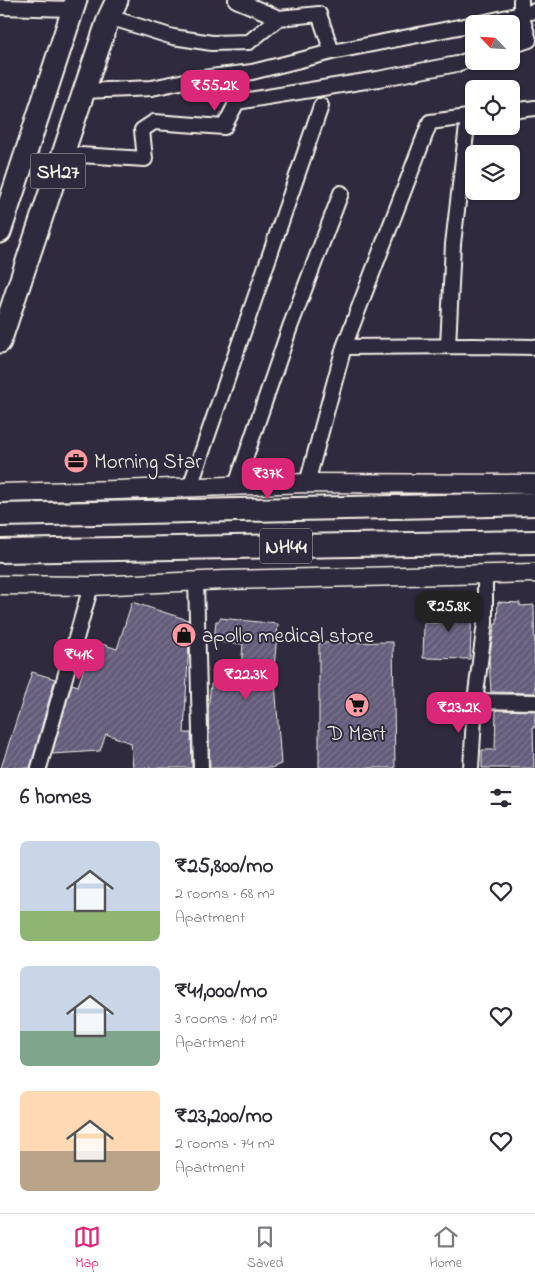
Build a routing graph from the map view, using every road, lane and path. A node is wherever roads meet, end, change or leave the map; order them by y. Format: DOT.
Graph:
graph roads {
  1 [pos="236,0"];
  2 [pos="74,5"];
  3 [pos="0,7"];
  4 [pos="113,8"];
  5 [pos="526,8"];
  6 [pos="504,15"];
  7 [pos="279,18"];
  8 [pos="465,26"];
  9 [pos="520,43"];
  10 [pos="332,52"];
  11 [pos="465,61"];
  12 [pos="84,91"];
  13 [pos="321,106"];
  14 [pos="535,108"];
  15 [pos="520,110"];
  16 [pos="465,117"];
  17 [pos="468,135"];
  18 [pos="63,154"];
  19 [pos="341,193"];
  20 [pos="0,232"];
  21 [pos="0,342"];
  22 [pos="448,346"];
  23 [pos="344,347"];
  24 [pos="535,348"];
  25 [pos="307,483"];
  26 [pos="535,484"];
  27 [pos="236,485"];
  28 [pos="190,487"];
  29 [pos="0,493"];
  30 [pos="535,504"];
  31 [pos="0,515"];
  32 [pos="535,542"];
  33 [pos="0,551"];
  34 [pos="535,573"];
  35 [pos="485,574"];
  36 [pos="196,581"];
  37 [pos="0,585"];
  38 [pos="91,586"];
  39 [pos="475,701"];
  40 [pos="535,702"];
  41 [pos="39,768"];
  42 [pos="201,768"];
  43 [pos="471,768"];
  1 -- 7 [label="street"];
  2 -- 3 [label="street"];
  2 -- 20 [label="main road, SH27"];
  4 -- 7 [label="street"];
  4 -- 12 [label="main road, SH27"];
  5 -- 6 [label="street"];
  5 -- 9 [label="street"];
  7 -- 10 [label="street"];
  8 -- 10 [label="street"];
  10 -- 12 [label="street"];
  11 -- 18 [label="street"];
  12 -- 18 [label="main road, SH27"];
  13 -- 28 [label="street"];
  14 -- 15 [label="street"];
  16 -- 23 [label="street"];
  17 -- 22 [label="street"];
  18 -- 21 [label="main road, SH27"];
  19 -- 27 [label="street"];
  22 -- 23 [label="street"];
  22 -- 24 [label="street"];
  23 -- 25 [label="street"];
  25 -- 26 [label="street"];
  25 -- 27 [label="street"];
  27 -- 28 [label="street"];
  28 -- 29 [label="street"];
  30 -- 31 [label="highway, NH44"];
  32 -- 33 [label="highway, NH44"];
  34 -- 35 [label="street"];
  35 -- 36 [label="street"];
  35 -- 39 [label="street"];
  36 -- 38 [label="street"];
  36 -- 42 [label="street"];
  37 -- 38 [label="street"];
  38 -- 41 [label="street"];
  39 -- 40 [label="street"];
  39 -- 43 [label="street"];
}
